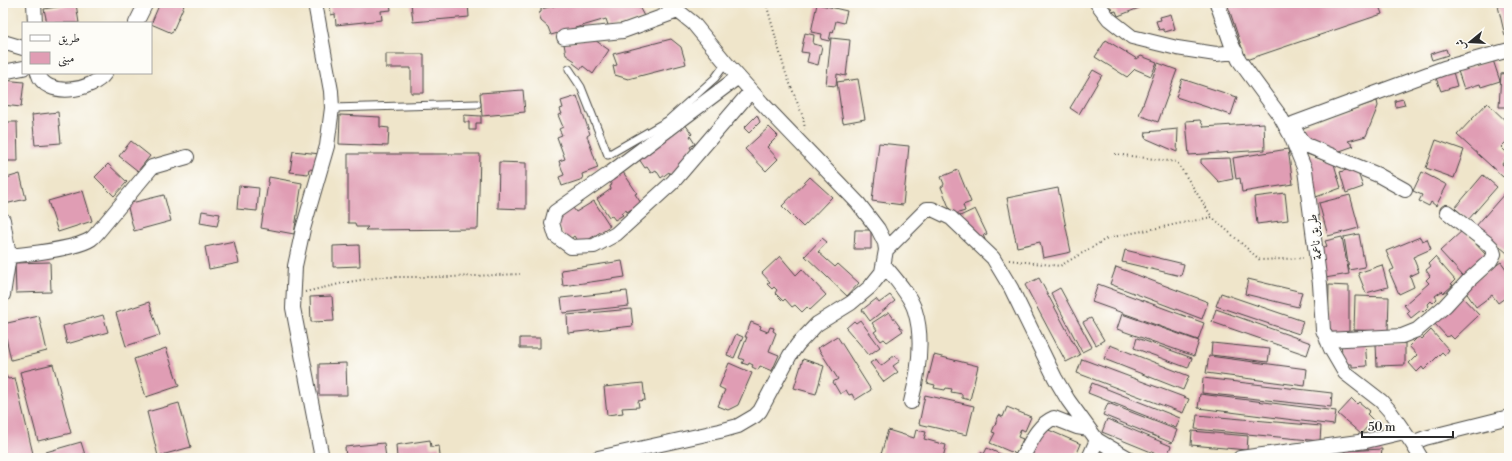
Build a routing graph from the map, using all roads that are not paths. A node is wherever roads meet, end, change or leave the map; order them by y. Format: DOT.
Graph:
graph roads {
  1 [pos="34,3"];
  2 [pos="146,3"];
  3 [pos="315,3"];
  4 [pos="1097,3"];
  5 [pos="1217,3"];
  6 [pos="673,7"];
  7 [pos="35,22"];
  8 [pos="136,22"];
  9 [pos="564,37"];
  10 [pos="3,42"];
  11 [pos="22,48"];
  12 [pos="1509,50"];
  13 [pos="1236,52"];
  14 [pos="726,63"];
  15 [pos="22,68"];
  16 [pos="569,69"];
  17 [pos="3,72"];
  18 [pos="38,74"];
  19 [pos="104,74"];
  20 [pos="738,77"];
  21 [pos="751,90"];
  22 [pos="476,104"];
  23 [pos="332,108"];
  24 [pos="1291,125"];
  25 [pos="186,157"];
  26 [pos="1405,190"];
  27 [pos="1447,212"];
  28 [pos="3,220"];
  29 [pos="886,250"];
  30 [pos="9,256"];
  31 [pos="884,265"];
  32 [pos="3,295"];
  33 [pos="1327,340"];
  34 [pos="911,402"];
  35 [pos="1509,417"];
  36 [pos="1089,429"];
  37 [pos="1404,432"];
  38 [pos="1097,440"];
  39 [pos="1412,443"];
  40 [pos="322,458"];
  41 [pos="598,458"];
  42 [pos="1022,458"];
  43 [pos="1089,458"];
  44 [pos="1128,458"];
  45 [pos="1240,458"];
  46 [pos="1421,458"];
  1 -- 7 [label="street"];
  2 -- 8 [label="street"];
  3 -- 23 [label="street"];
  4 -- 13 [label="street"];
  5 -- 13 [label="street, طريق ناعمة"];
  6 -- 9 [label="street"];
  6 -- 14 [label="street"];
  10 -- 11 [label="street"];
  12 -- 24 [label="street"];
  13 -- 24 [label="street, طريق ناعمة"];
  14 -- 16 [label="lane"];
  14 -- 20 [label="street"];
  15 -- 17 [label="street"];
  18 -- 19 [label="street"];
  20 -- 21 [label="street"];
  20 -- 21 [label="street"];
  21 -- 29 [label="street"];
  22 -- 23 [label="lane"];
  23 -- 40 [label="street"];
  24 -- 26 [label="street"];
  24 -- 33 [label="street, طريق ناعمة"];
  25 -- 30 [label="street"];
  27 -- 33 [label="street"];
  28 -- 30 [label="street"];
  29 -- 31 [label="street"];
  29 -- 36 [label="street"];
  30 -- 32 [label="street"];
  31 -- 34 [label="street"];
  31 -- 41 [label="street"];
  33 -- 37 [label="street, طريق ناعمة"];
  35 -- 39 [label="street"];
  36 -- 38 [label="street"];
  36 -- 42 [label="street"];
  37 -- 39 [label="street, طريق ناعمة"];
  37 -- 45 [label="street"];
  38 -- 43 [label="street"];
  38 -- 44 [label="street"];
  39 -- 46 [label="street, طريق ناعمة"];
}
